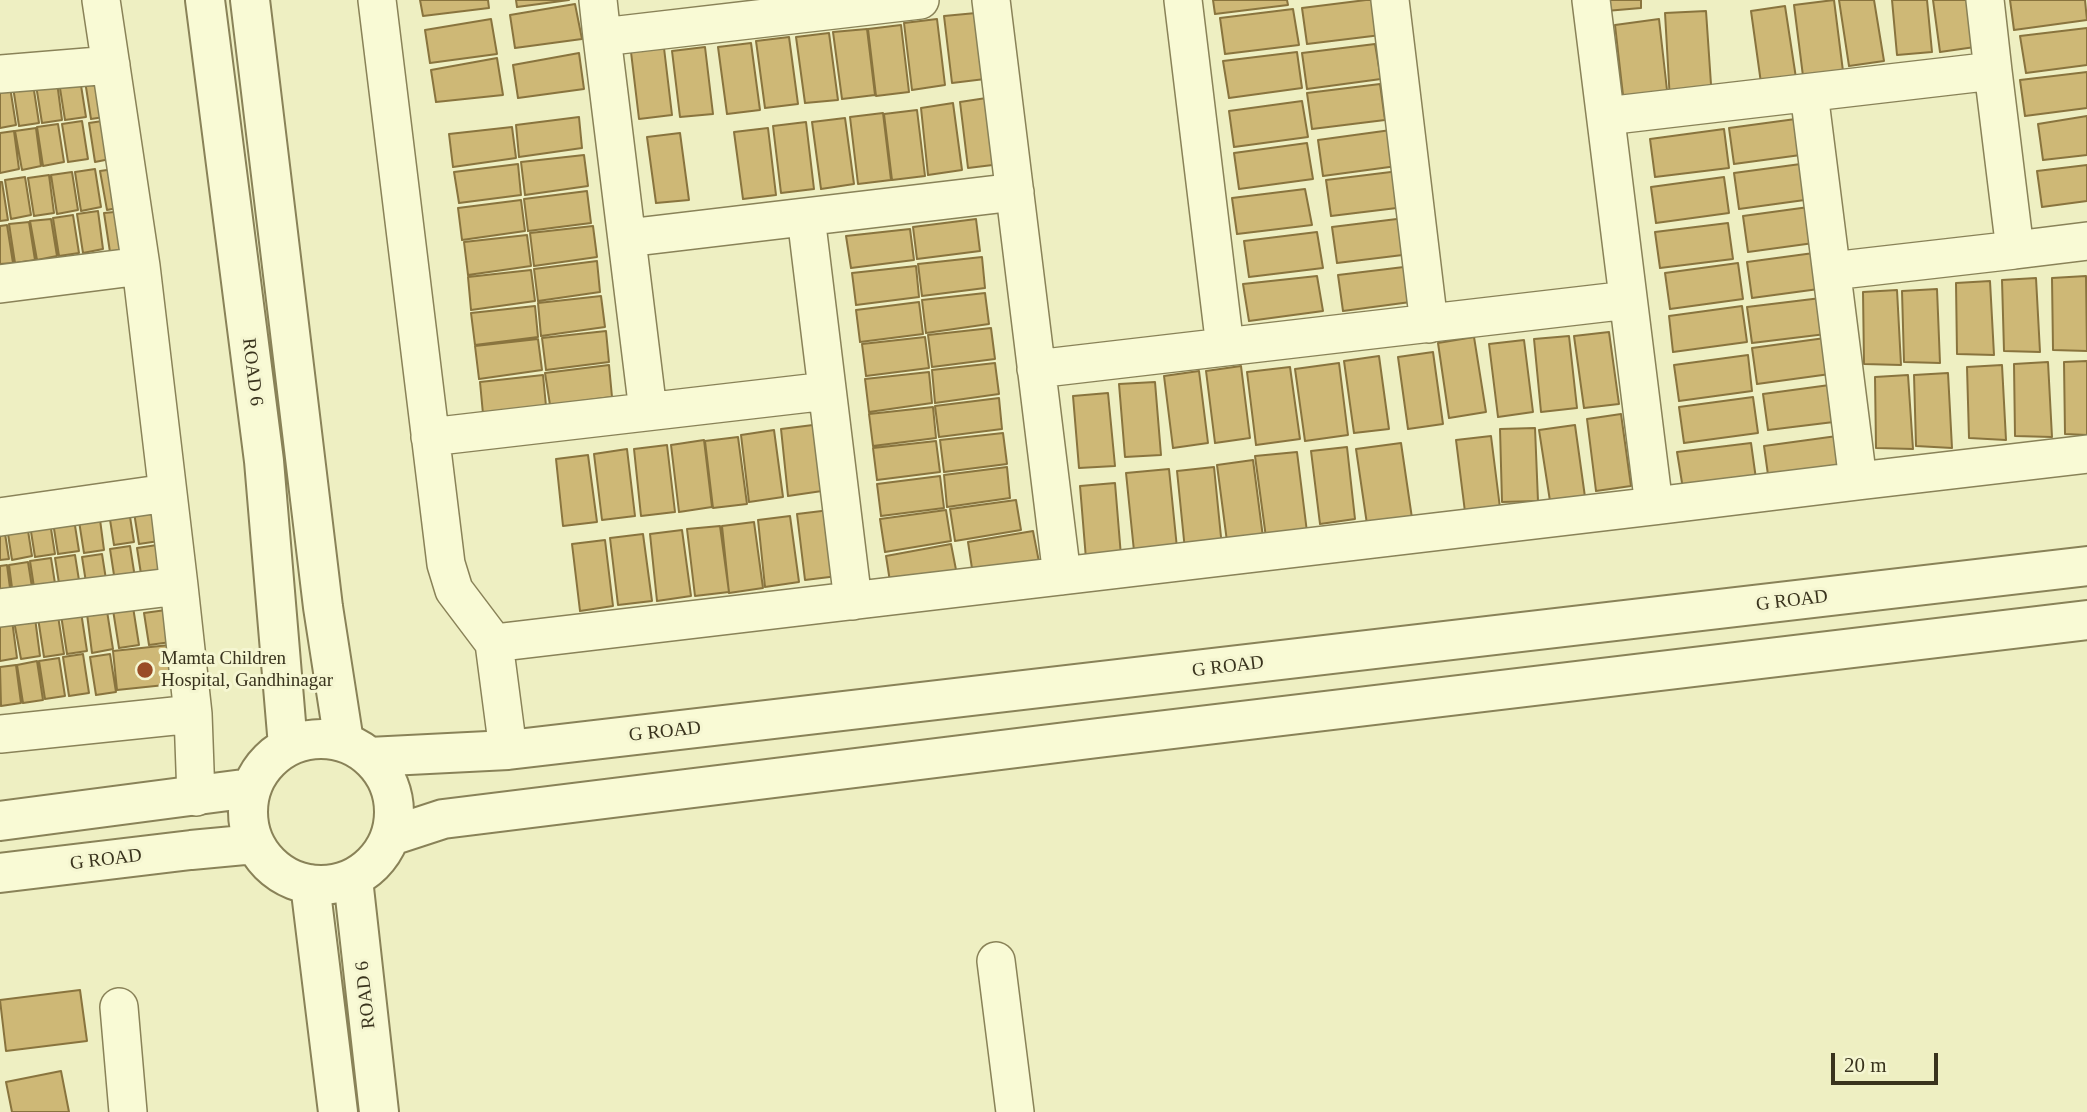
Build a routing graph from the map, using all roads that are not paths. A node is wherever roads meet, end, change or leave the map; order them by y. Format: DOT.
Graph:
graph roads {
  1 [pos="102,0"];
  2 [pos="205,0"];
  3 [pos="250,0"];
  4 [pos="377,0"];
  5 [pos="598,0"];
  6 [pos="920,0"];
  7 [pos="991,0"];
  8 [pos="1183,0"];
  9 [pos="1390,0"];
  10 [pos="1591,0"];
  11 [pos="1984,0"];
  12 [pos="776,9"];
  13 [pos="602,37"];
  14 [pos="111,65"];
  15 [pos="1993,71"];
  16 [pos="0,74"];
  17 [pos="1809,93"];
  18 [pos="1605,116"];
  19 [pos="1015,192"];
  20 [pos="806,217"];
  21 [pos="626,238"];
  22 [pos="2087,242"];
  23 [pos="2015,250"];
  24 [pos="141,266"];
  25 [pos="1832,271"];
  26 [pos="0,284"];
  27 [pos="1628,300"];
  28 [pos="1429,324"];
  29 [pos="1225,347"];
  30 [pos="1036,369"];
  31 [pos="827,391"];
  32 [pos="648,411"];
  33 [pos="430,437"];
  34 [pos="2087,454"];
  35 [pos="1858,481"];
  36 [pos="167,492"];
  37 [pos="1654,506"];
  38 [pos="0,517"];
  39 [pos="2087,566"];
  40 [pos="1062,576"];
  41 [pos="179,586"];
  42 [pos="853,601"];
  43 [pos="0,608"];
  44 [pos="2087,620"];
  45 [pos="494,643"];
  46 [pos="193,713"];
  47 [pos="0,734"];
  48 [pos="288,746"];
  49 [pos="356,750"];
  50 [pos="508,750"];
  51 [pos="251,788"];
  52 [pos="196,796"];
  53 [pos="0,821"];
  54 [pos="391,836"];
  55 [pos="255,844"];
  56 [pos="0,873"];
  57 [pos="353,878"];
  58 [pos="310,884"];
  59 [pos="996,961"];
  60 [pos="119,1007"];
  61 [pos="128,1112"];
  62 [pos="338,1112"];
  63 [pos="379,1112"];
  64 [pos="1014,1112"];
  1 -- 14 [label="street"];
  2 -- 48 [label="street, ROAD 6"];
  3 -- 49 [label="street"];
  4 -- 33 [label="street"];
  5 -- 13 [label="street"];
  6 -- 12 [label="street"];
  7 -- 19 [label="street"];
  8 -- 29 [label="street"];
  9 -- 28 [label="street"];
  10 -- 18 [label="street"];
  11 -- 15 [label="street"];
  12 -- 13 [label="street"];
  13 -- 21 [label="street"];
  14 -- 16 [label="street"];
  14 -- 24 [label="street"];
  15 -- 17 [label="street"];
  15 -- 23 [label="street"];
  17 -- 18 [label="street"];
  17 -- 25 [label="street"];
  18 -- 27 [label="street"];
  19 -- 20 [label="street"];
  19 -- 30 [label="street"];
  20 -- 21 [label="street"];
  20 -- 31 [label="street"];
  21 -- 32 [label="street"];
  22 -- 23 [label="street"];
  23 -- 25 [label="street"];
  24 -- 26 [label="street"];
  24 -- 36 [label="street"];
  25 -- 35 [label="street"];
  27 -- 28 [label="street"];
  27 -- 37 [label="street"];
  28 -- 29 [label="street"];
  29 -- 30 [label="street"];
  30 -- 40 [label="street"];
  31 -- 32 [label="street"];
  31 -- 42 [label="street"];
  32 -- 33 [label="street"];
  33 -- 45 [label="street"];
  34 -- 35 [label="street"];
  35 -- 37 [label="street"];
  36 -- 38 [label="street"];
  36 -- 41 [label="street"];
  37 -- 40 [label="street"];
  39 -- 50 [label="street, G ROAD"];
  40 -- 42 [label="street"];
  41 -- 43 [label="street"];
  41 -- 46 [label="street"];
  42 -- 45 [label="street"];
  44 -- 54 [label="street"];
  45 -- 50 [label="street"];
  46 -- 47 [label="street"];
  46 -- 52 [label="street"];
  48 -- 49 [label="street"];
  48 -- 51 [label="street"];
  49 -- 50 [label="street, G ROAD"];
  49 -- 54 [label="street"];
  51 -- 52 [label="street"];
  51 -- 55 [label="street"];
  52 -- 53 [label="street"];
  54 -- 57 [label="street"];
  55 -- 56 [label="street, G ROAD"];
  55 -- 58 [label="street"];
  57 -- 58 [label="street"];
  57 -- 63 [label="street, ROAD 6"];
  58 -- 62 [label="street"];
  59 -- 64 [label="street"];
  60 -- 61 [label="street"];
}
